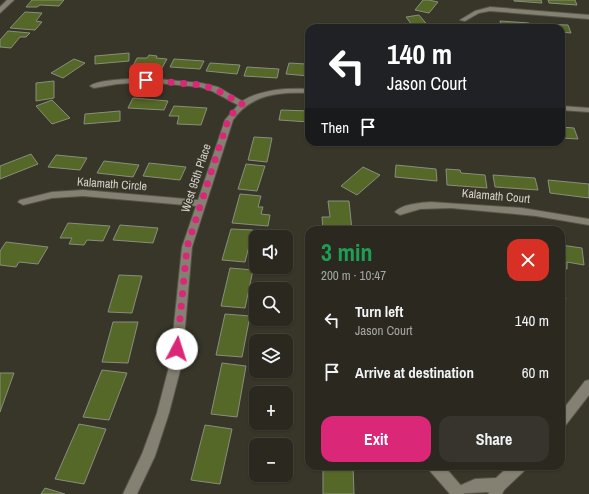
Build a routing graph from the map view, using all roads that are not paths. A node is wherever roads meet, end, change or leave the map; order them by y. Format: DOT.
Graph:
graph roads {
  1 [pos="11,0"];
  2 [pos="0,11"];
  3 [pos="589,17"];
  4 [pos="462,20"];
  5 [pos="94,86"];
  6 [pos="305,91"];
  7 [pos="242,104"];
  8 [pos="565,108"];
  9 [pos="589,110"];
  10 [pos="23,202"];
  11 [pos="200,203"];
  12 [pos="400,212"];
  13 [pos="589,222"];
  14 [pos="589,386"];
  15 [pos="565,417"];
  16 [pos="439,470"];
  17 [pos="515,470"];
  18 [pos="497,489"];
  19 [pos="130,494"];
  20 [pos="457,494"];
  1 -- 2 [label="street"];
  3 -- 4 [label="street"];
  5 -- 7 [label="street"];
  6 -- 7 [label="street, West 95th Place"];
  7 -- 11 [label="street, West 95th Place"];
  8 -- 9 [label="street"];
  10 -- 11 [label="street, Kalamath Circle"];
  11 -- 19 [label="street, West 95th Place"];
  12 -- 13 [label="street, Kalamath Court"];
  14 -- 15 [label="street"];
  16 -- 20 [label="street"];
  17 -- 18 [label="street"];
  18 -- 20 [label="street"];
}
